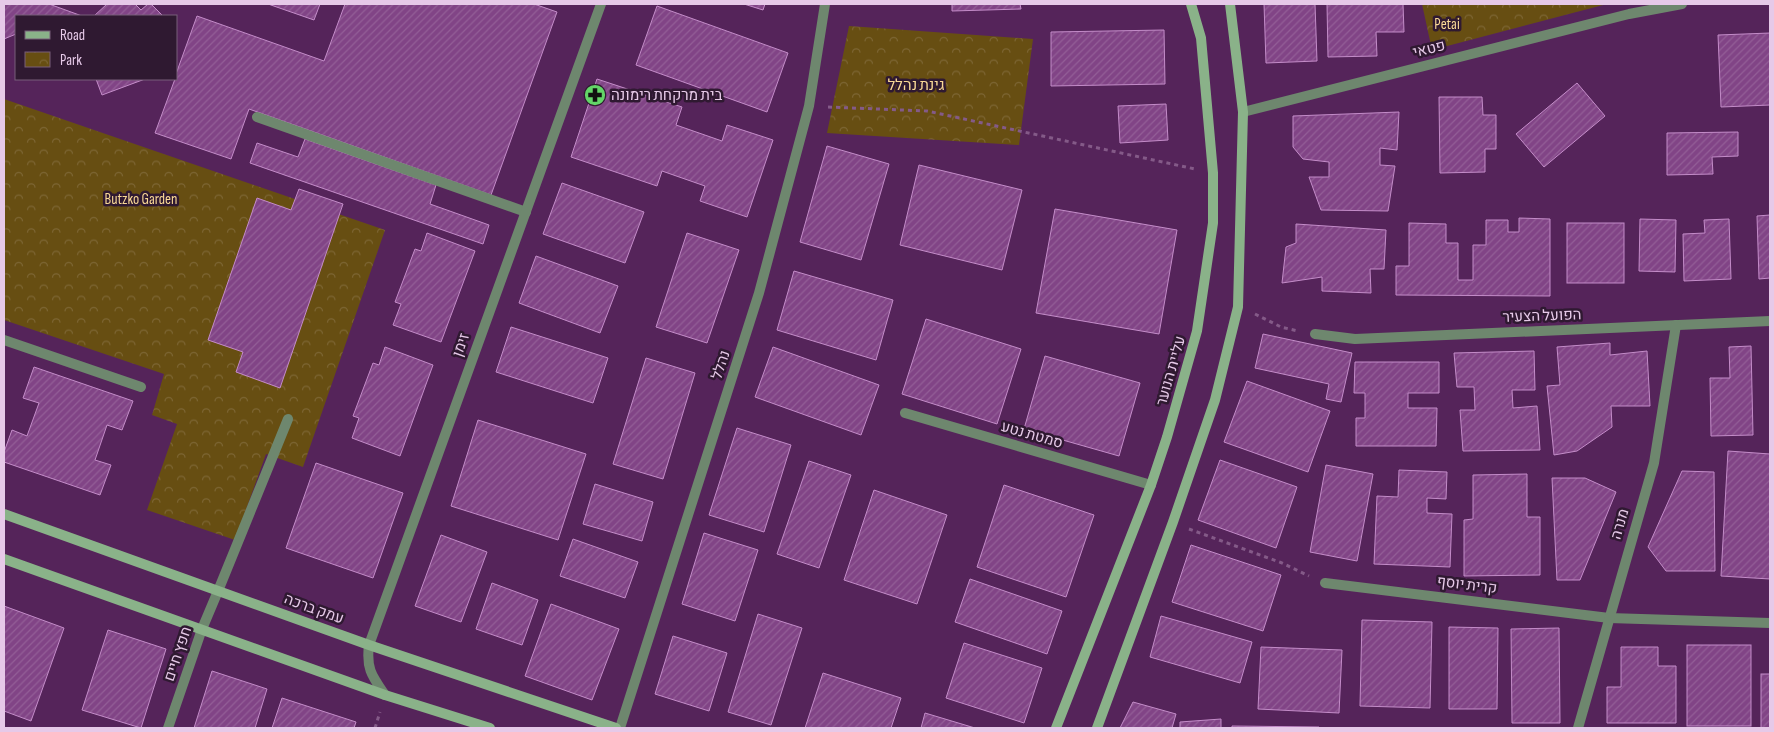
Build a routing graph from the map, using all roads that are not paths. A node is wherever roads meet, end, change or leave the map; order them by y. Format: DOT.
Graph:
graph roads {
  1 [pos="601,4"];
  2 [pos="825,4"];
  3 [pos="1192,4"];
  4 [pos="1230,4"];
  5 [pos="1682,4"];
  6 [pos="1243,112"];
  7 [pos="257,116"];
  8 [pos="526,212"];
  9 [pos="1770,321"];
  10 [pos="1676,325"];
  11 [pos="1316,334"];
  12 [pos="4,340"];
  13 [pos="141,387"];
  14 [pos="905,413"];
  15 [pos="288,419"];
  16 [pos="1151,485"];
  17 [pos="4,514"];
  18 [pos="4,558"];
  19 [pos="1325,583"];
  20 [pos="218,591"];
  21 [pos="1609,618"];
  22 [pos="1770,623"];
  23 [pos="202,630"];
  24 [pos="369,645"];
  25 [pos="385,695"];
  26 [pos="168,728"];
  27 [pos="490,728"];
  28 [pos="616,728"];
  29 [pos="620,728"];
  30 [pos="1056,728"];
  31 [pos="1096,728"];
  32 [pos="1578,728"];
  1 -- 8 [label="street, זימן"];
  2 -- 29 [label="street, נהלל"];
  3 -- 16 [label="street, עליית הנוער"];
  4 -- 6 [label="street"];
  5 -- 6 [label="street, פטאי"];
  6 -- 31 [label="street"];
  7 -- 8 [label="street"];
  8 -- 24 [label="street, זימן"];
  9 -- 10 [label="street, הפועל הצעיר"];
  10 -- 11 [label="street, הפועל הצעיר"];
  10 -- 21 [label="street, מנרה"];
  12 -- 13 [label="street"];
  14 -- 16 [label="street, סמטת נטע"];
  15 -- 20 [label="street, חפץ חיים"];
  16 -- 30 [label="street, עליית הנוער"];
  17 -- 20 [label="street, עמק ברכה"];
  18 -- 23 [label="street"];
  19 -- 21 [label="street, קרית יוסף"];
  20 -- 23 [label="street, חפץ חיים"];
  20 -- 24 [label="street, עמק ברכה"];
  21 -- 22 [label="street, קרית יוסף"];
  21 -- 32 [label="street, מנרה"];
  23 -- 25 [label="street"];
  23 -- 26 [label="street, חפץ חיים"];
  24 -- 25 [label="street, זימן"];
  24 -- 28 [label="street, עמק ברכה"];
  25 -- 27 [label="street"];
}
